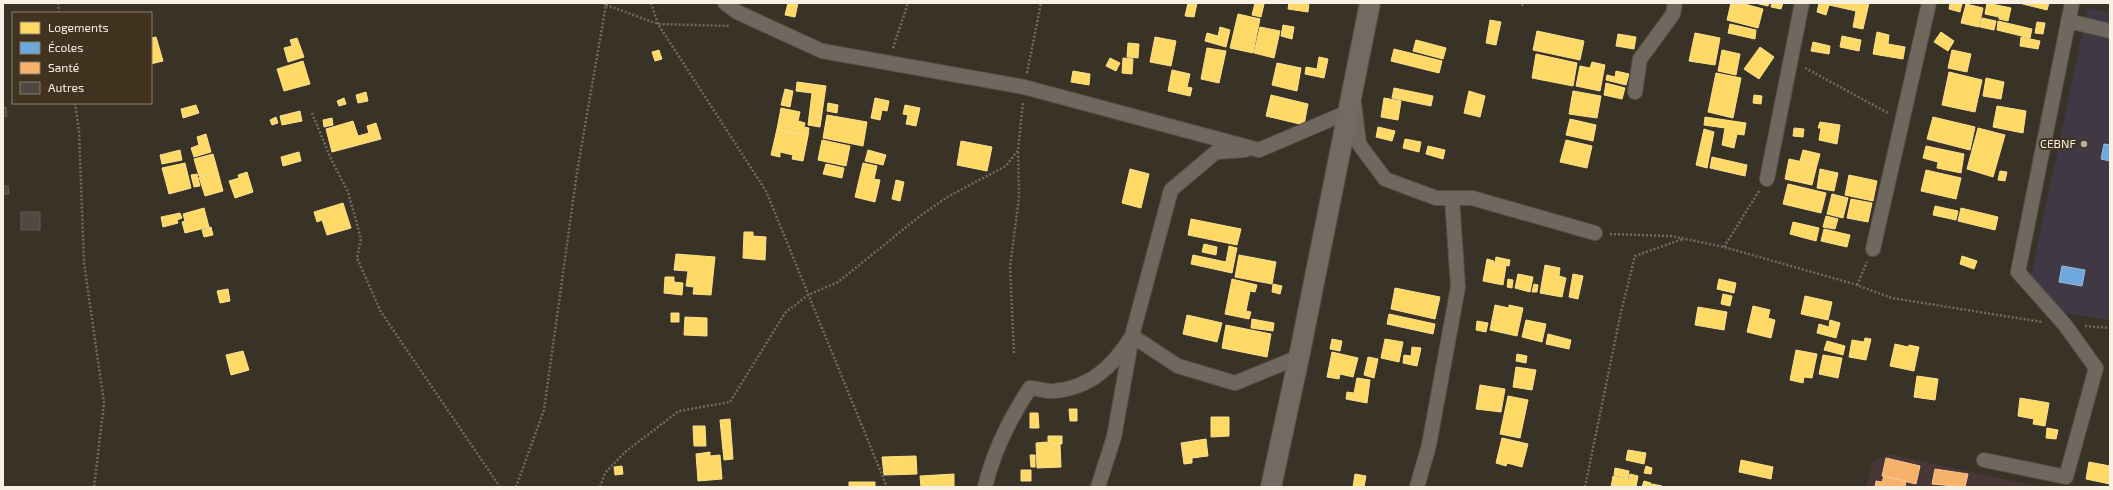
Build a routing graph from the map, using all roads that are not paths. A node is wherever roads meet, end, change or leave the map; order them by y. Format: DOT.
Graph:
graph roads {
  1 [pos="725,3"];
  2 [pos="1370,3"];
  3 [pos="1675,3"];
  4 [pos="1802,3"];
  5 [pos="1929,3"];
  6 [pos="2072,3"];
  7 [pos="2068,21"];
  8 [pos="2110,31"];
  9 [pos="1352,90"];
  10 [pos="1635,92"];
  11 [pos="1348,112"];
  12 [pos="1259,150"];
  13 [pos="1767,179"];
  14 [pos="1452,198"];
  15 [pos="1595,233"];
  16 [pos="1873,249"];
  17 [pos="1132,336"];
  18 [pos="1299,357"];
  19 [pos="1984,460"];
  20 [pos="985,487"];
  21 [pos="1098,487"];
  22 [pos="1270,487"];
  23 [pos="1417,487"];
  1 -- 12 [label="street"];
  2 -- 9 [label="street"];
  3 -- 10 [label="street"];
  4 -- 13 [label="street"];
  5 -- 16 [label="street"];
  6 -- 7 [label="street"];
  7 -- 8 [label="street"];
  7 -- 19 [label="street"];
  9 -- 11 [label="street"];
  9 -- 14 [label="street"];
  11 -- 12 [label="street"];
  11 -- 18 [label="street"];
  12 -- 17 [label="street"];
  14 -- 15 [label="street"];
  14 -- 23 [label="street"];
  17 -- 18 [label="street"];
  17 -- 20 [label="street"];
  17 -- 21 [label="street"];
  18 -- 22 [label="street"];
}
